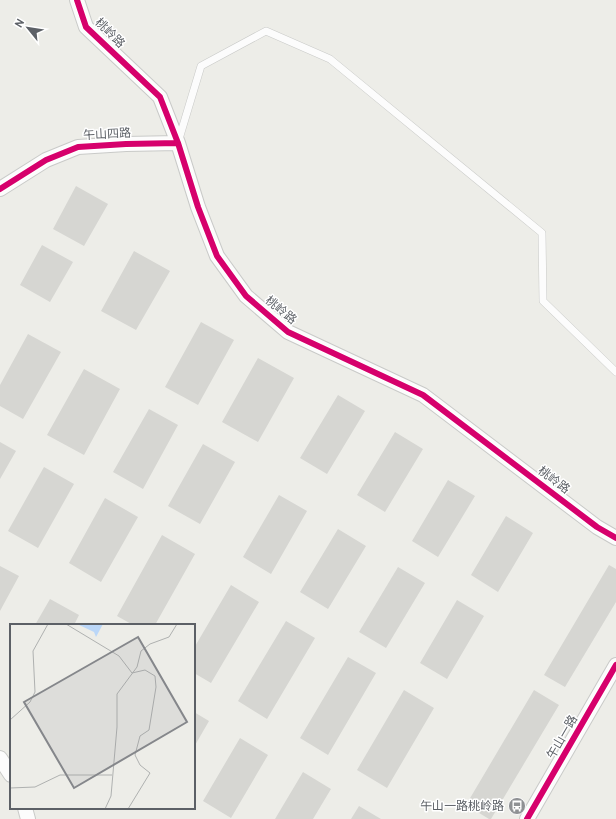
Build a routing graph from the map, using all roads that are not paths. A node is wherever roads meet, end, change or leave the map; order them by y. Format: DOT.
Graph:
graph roads {
  1 [pos="77,0"];
  2 [pos="178,143"];
  3 [pos="0,189"];
  4 [pos="616,372"];
  5 [pos="616,538"];
  6 [pos="616,665"];
  7 [pos="0,758"];
  8 [pos="10,773"];
  9 [pos="25,809"];
  10 [pos="28,819"];
  11 [pos="527,819"];
  1 -- 2 [label="street, 桃岭路"];
  2 -- 3 [label="street, 午山四路"];
  2 -- 4 [label="lane"];
  2 -- 5 [label="street, 桃岭路"];
  6 -- 11 [label="street, 午山一路"];
  7 -- 8 [label="street"];
  9 -- 10 [label="street"];
}
